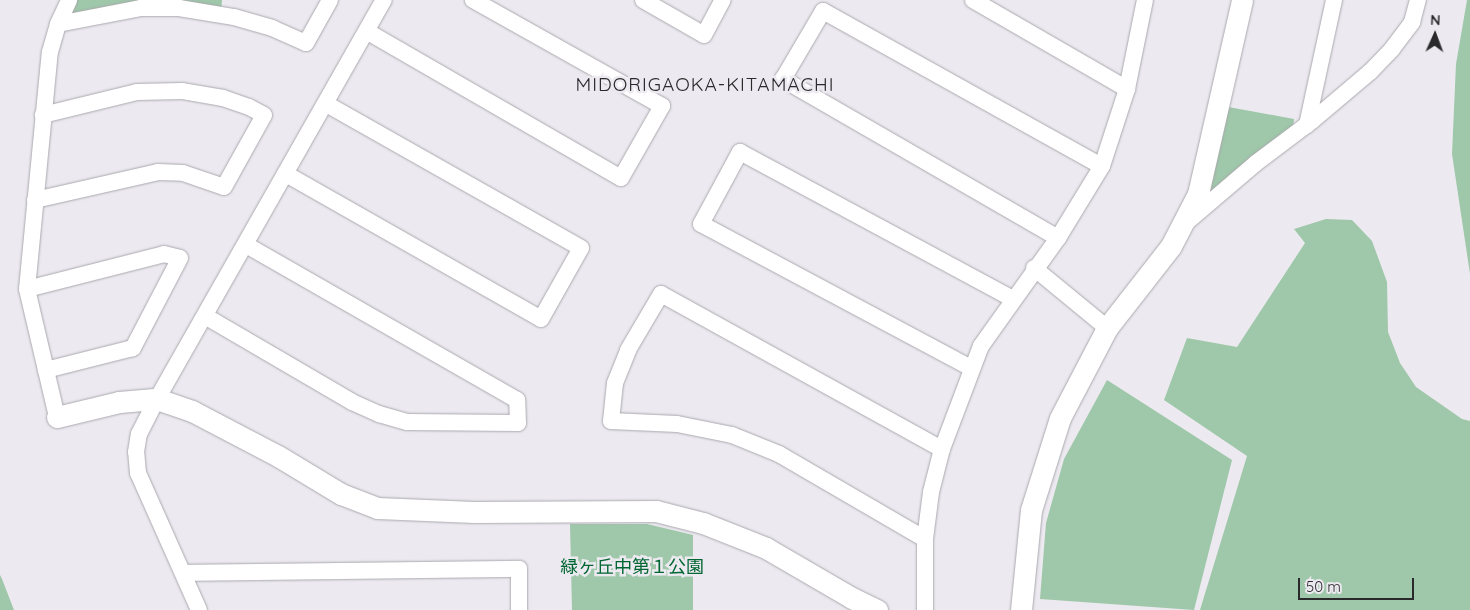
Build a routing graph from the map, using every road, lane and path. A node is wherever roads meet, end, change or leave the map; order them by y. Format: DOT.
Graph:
graph roads {
  1 [pos="69,0"];
  2 [pos="330,0"];
  3 [pos="384,0"];
  4 [pos="473,0"];
  5 [pos="642,0"];
  6 [pos="723,0"];
  7 [pos="973,0"];
  8 [pos="1242,0"];
  9 [pos="1334,0"];
  10 [pos="1418,0"];
  11 [pos="1141,2"];
  12 [pos="58,24"];
  13 [pos="368,32"];
  14 [pos="1127,89"];
  15 [pos="326,104"];
  16 [pos="43,115"];
  17 [pos="1307,125"];
  18 [pos="1102,166"];
  19 [pos="286,174"];
  20 [pos="34,200"];
  21 [pos="1184,225"];
  22 [pos="1058,238"];
  23 [pos="246,245"];
  24 [pos="1034,268"];
  25 [pos="27,289"];
  26 [pos="1013,299"];
  27 [pos="205,316"];
  28 [pos="1107,328"];
  29 [pos="972,368"];
  30 [pos="46,370"];
  31 [pos="157,399"];
  32 [pos="57,417"];
  33 [pos="942,449"];
  34 [pos="925,539"];
  35 [pos="182,573"];
  36 [pos="200,610"];
  37 [pos="519,610"];
  38 [pos="877,610"];
  39 [pos="924,610"];
  40 [pos="1021,610"];
  1 -- 12 [label="street"];
  2 -- 12 [label="street"];
  3 -- 13 [label="street"];
  4 -- 13 [label="street"];
  5 -- 6 [label="street"];
  7 -- 14 [label="street"];
  8 -- 21 [label="street"];
  9 -- 17 [label="street"];
  10 -- 17 [label="street"];
  11 -- 14 [label="street"];
  12 -- 16 [label="street"];
  13 -- 15 [label="street"];
  14 -- 18 [label="street"];
  15 -- 19 [label="street"];
  15 -- 19 [label="street"];
  16 -- 20 [label="street"];
  16 -- 20 [label="street"];
  17 -- 21 [label="street"];
  18 -- 22 [label="street"];
  18 -- 22 [label="street"];
  19 -- 23 [label="street"];
  20 -- 25 [label="street"];
  21 -- 28 [label="street"];
  22 -- 24 [label="street"];
  23 -- 27 [label="street"];
  23 -- 27 [label="street"];
  24 -- 26 [label="street"];
  24 -- 28 [label="street"];
  25 -- 30 [label="street"];
  25 -- 30 [label="street"];
  26 -- 29 [label="street"];
  26 -- 29 [label="street"];
  27 -- 31 [label="street"];
  28 -- 40 [label="street"];
  29 -- 33 [label="street"];
  30 -- 32 [label="street"];
  31 -- 32 [label="street"];
  31 -- 35 [label="street"];
  31 -- 38 [label="street"];
  33 -- 34 [label="street"];
  33 -- 34 [label="street"];
  34 -- 39 [label="street"];
  35 -- 36 [label="street"];
  35 -- 37 [label="street"];
}
